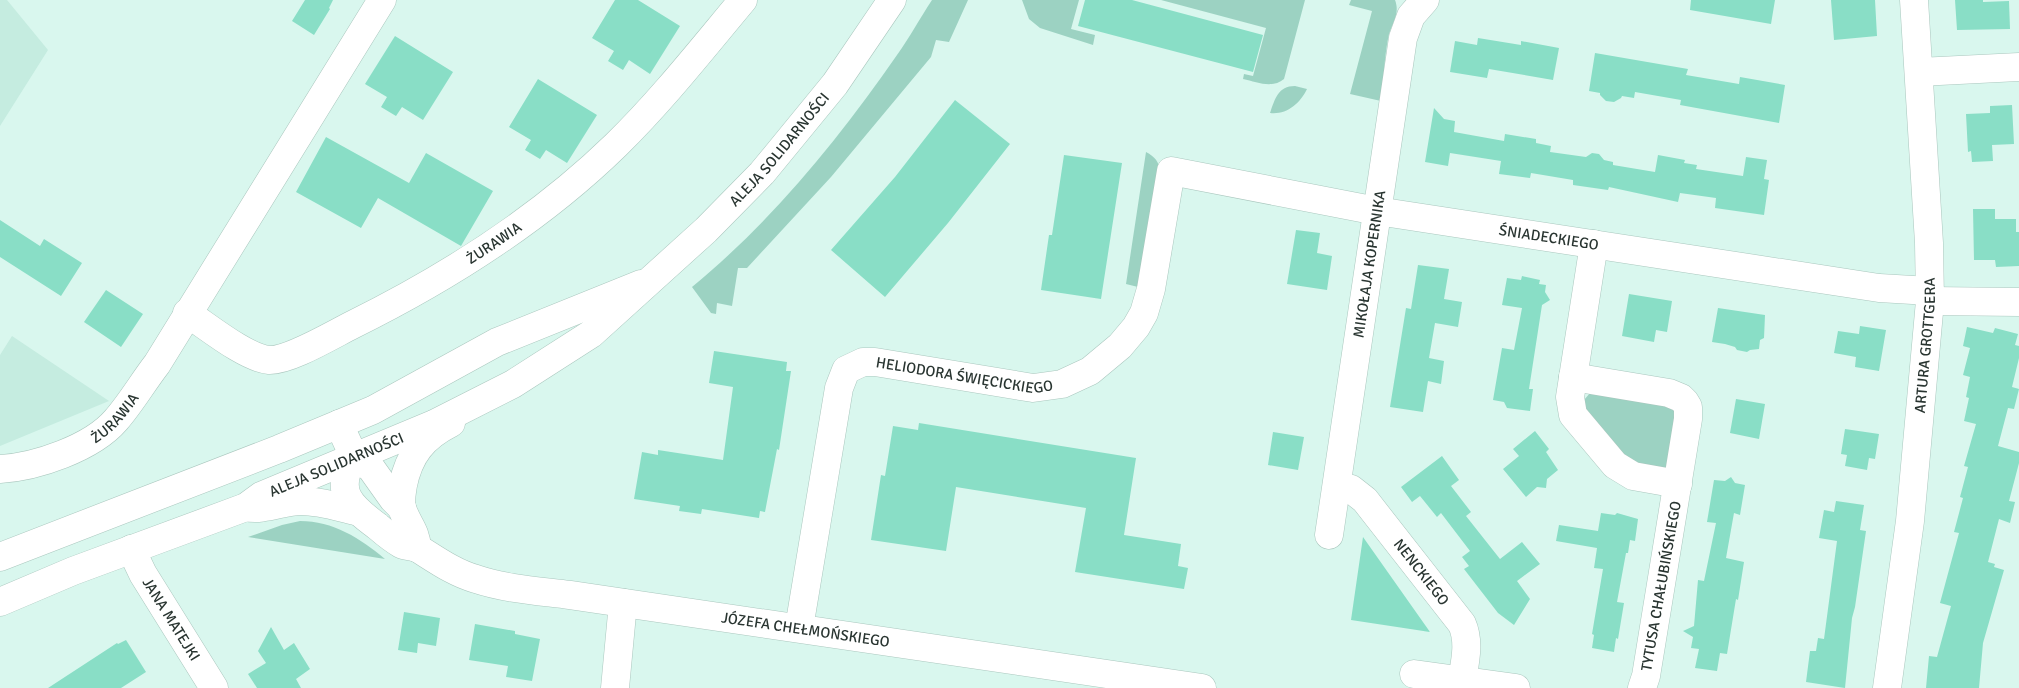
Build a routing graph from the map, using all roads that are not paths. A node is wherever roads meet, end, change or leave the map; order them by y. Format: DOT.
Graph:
graph roads {
  1 [pos="382,0"];
  2 [pos="743,0"];
  3 [pos="892,0"];
  4 [pos="1425,0"];
  5 [pos="1914,0"];
  6 [pos="2019,66"];
  7 [pos="1919,72"];
  8 [pos="1171,171"];
  9 [pos="1377,211"];
  10 [pos="1594,244"];
  11 [pos="647,282"];
  12 [pos="1930,296"];
  13 [pos="2019,302"];
  14 [pos="187,313"];
  15 [pos="1574,377"];
  16 [pos="470,406"];
  17 [pos="339,424"];
  18 [pos="354,457"];
  19 [pos="0,469"];
  20 [pos="1678,484"];
  21 [pos="1337,485"];
  22 [pos="246,507"];
  23 [pos="402,508"];
  24 [pos="356,511"];
  25 [pos="1329,535"];
  26 [pos="418,548"];
  27 [pos="131,549"];
  28 [pos="0,557"];
  29 [pos="0,602"];
  30 [pos="623,603"];
  31 [pos="799,628"];
  32 [pos="1414,674"];
  33 [pos="1094,680"];
  34 [pos="1462,680"];
  35 [pos="214,688"];
  36 [pos="614,688"];
  37 [pos="1202,688"];
  38 [pos="1516,688"];
  39 [pos="1642,688"];
  40 [pos="1887,688"];
  1 -- 14 [label="street, ŻURAWIA"];
  2 -- 14 [label="street, ŻURAWIA"];
  3 -- 11 [label="street, ALEJA SOLIDARNOŚCI"];
  4 -- 9 [label="street, MIKOŁAJA KOPERNIKA"];
  5 -- 7 [label="street, ARTURA GROTTGERA"];
  6 -- 7 [label="street"];
  7 -- 12 [label="street, ARTURA GROTTGERA"];
  8 -- 9 [label="street, ŚNIADECKIEGO"];
  8 -- 31 [label="street, HELIODORA ŚWIĘCICKIEGO"];
  9 -- 10 [label="street, ŚNIADECKIEGO"];
  9 -- 21 [label="street, MIKOŁAJA KOPERNIKA"];
  10 -- 12 [label="street, ŚNIADECKIEGO"];
  10 -- 15 [label="street, TYTUSA CHAŁUBIŃSKIEGO"];
  11 -- 16 [label="street, ALEJA SOLIDARNOŚCI"];
  11 -- 17 [label="street, ALEJA SOLIDARNOŚCI"];
  12 -- 13 [label="street, ŚNIADECKIEGO"];
  12 -- 40 [label="street, ARTURA GROTTGERA"];
  14 -- 19 [label="street, ŻURAWIA"];
  15 -- 20 [label="street, TYTUSA CHAŁUBIŃSKIEGO"];
  15 -- 20 [label="street, TYTUSA CHAŁUBIŃSKIEGO"];
  16 -- 18 [label="street, ALEJA SOLIDARNOŚCI"];
  16 -- 23 [label="street"];
  17 -- 18 [label="street"];
  17 -- 28 [label="street, ALEJA SOLIDARNOŚCI"];
  18 -- 22 [label="street, ALEJA SOLIDARNOŚCI"];
  18 -- 23 [label="street"];
  18 -- 24 [label="street"];
  20 -- 39 [label="street, TYTUSA CHAŁUBIŃSKIEGO"];
  21 -- 25 [label="street, MIKOŁAJA KOPERNIKA"];
  21 -- 34 [label="street, NENCKIEGO"];
  22 -- 24 [label="street, JÓZEFA CHEŁMOŃSKIEGO"];
  22 -- 27 [label="street, ALEJA SOLIDARNOŚCI"];
  23 -- 26 [label="street"];
  24 -- 26 [label="street, JÓZEFA CHEŁMOŃSKIEGO"];
  26 -- 30 [label="street, JÓZEFA CHEŁMOŃSKIEGO"];
  27 -- 29 [label="street, ALEJA SOLIDARNOŚCI"];
  27 -- 35 [label="street, JANA MATEJKI"];
  30 -- 31 [label="street, JÓZEFA CHEŁMOŃSKIEGO"];
  30 -- 36 [label="street"];
  31 -- 33 [label="street, JÓZEFA CHEŁMOŃSKIEGO"];
  32 -- 34 [label="street"];
  33 -- 37 [label="street, JÓZEFA CHEŁMOŃSKIEGO"];
  34 -- 38 [label="street"];
}
